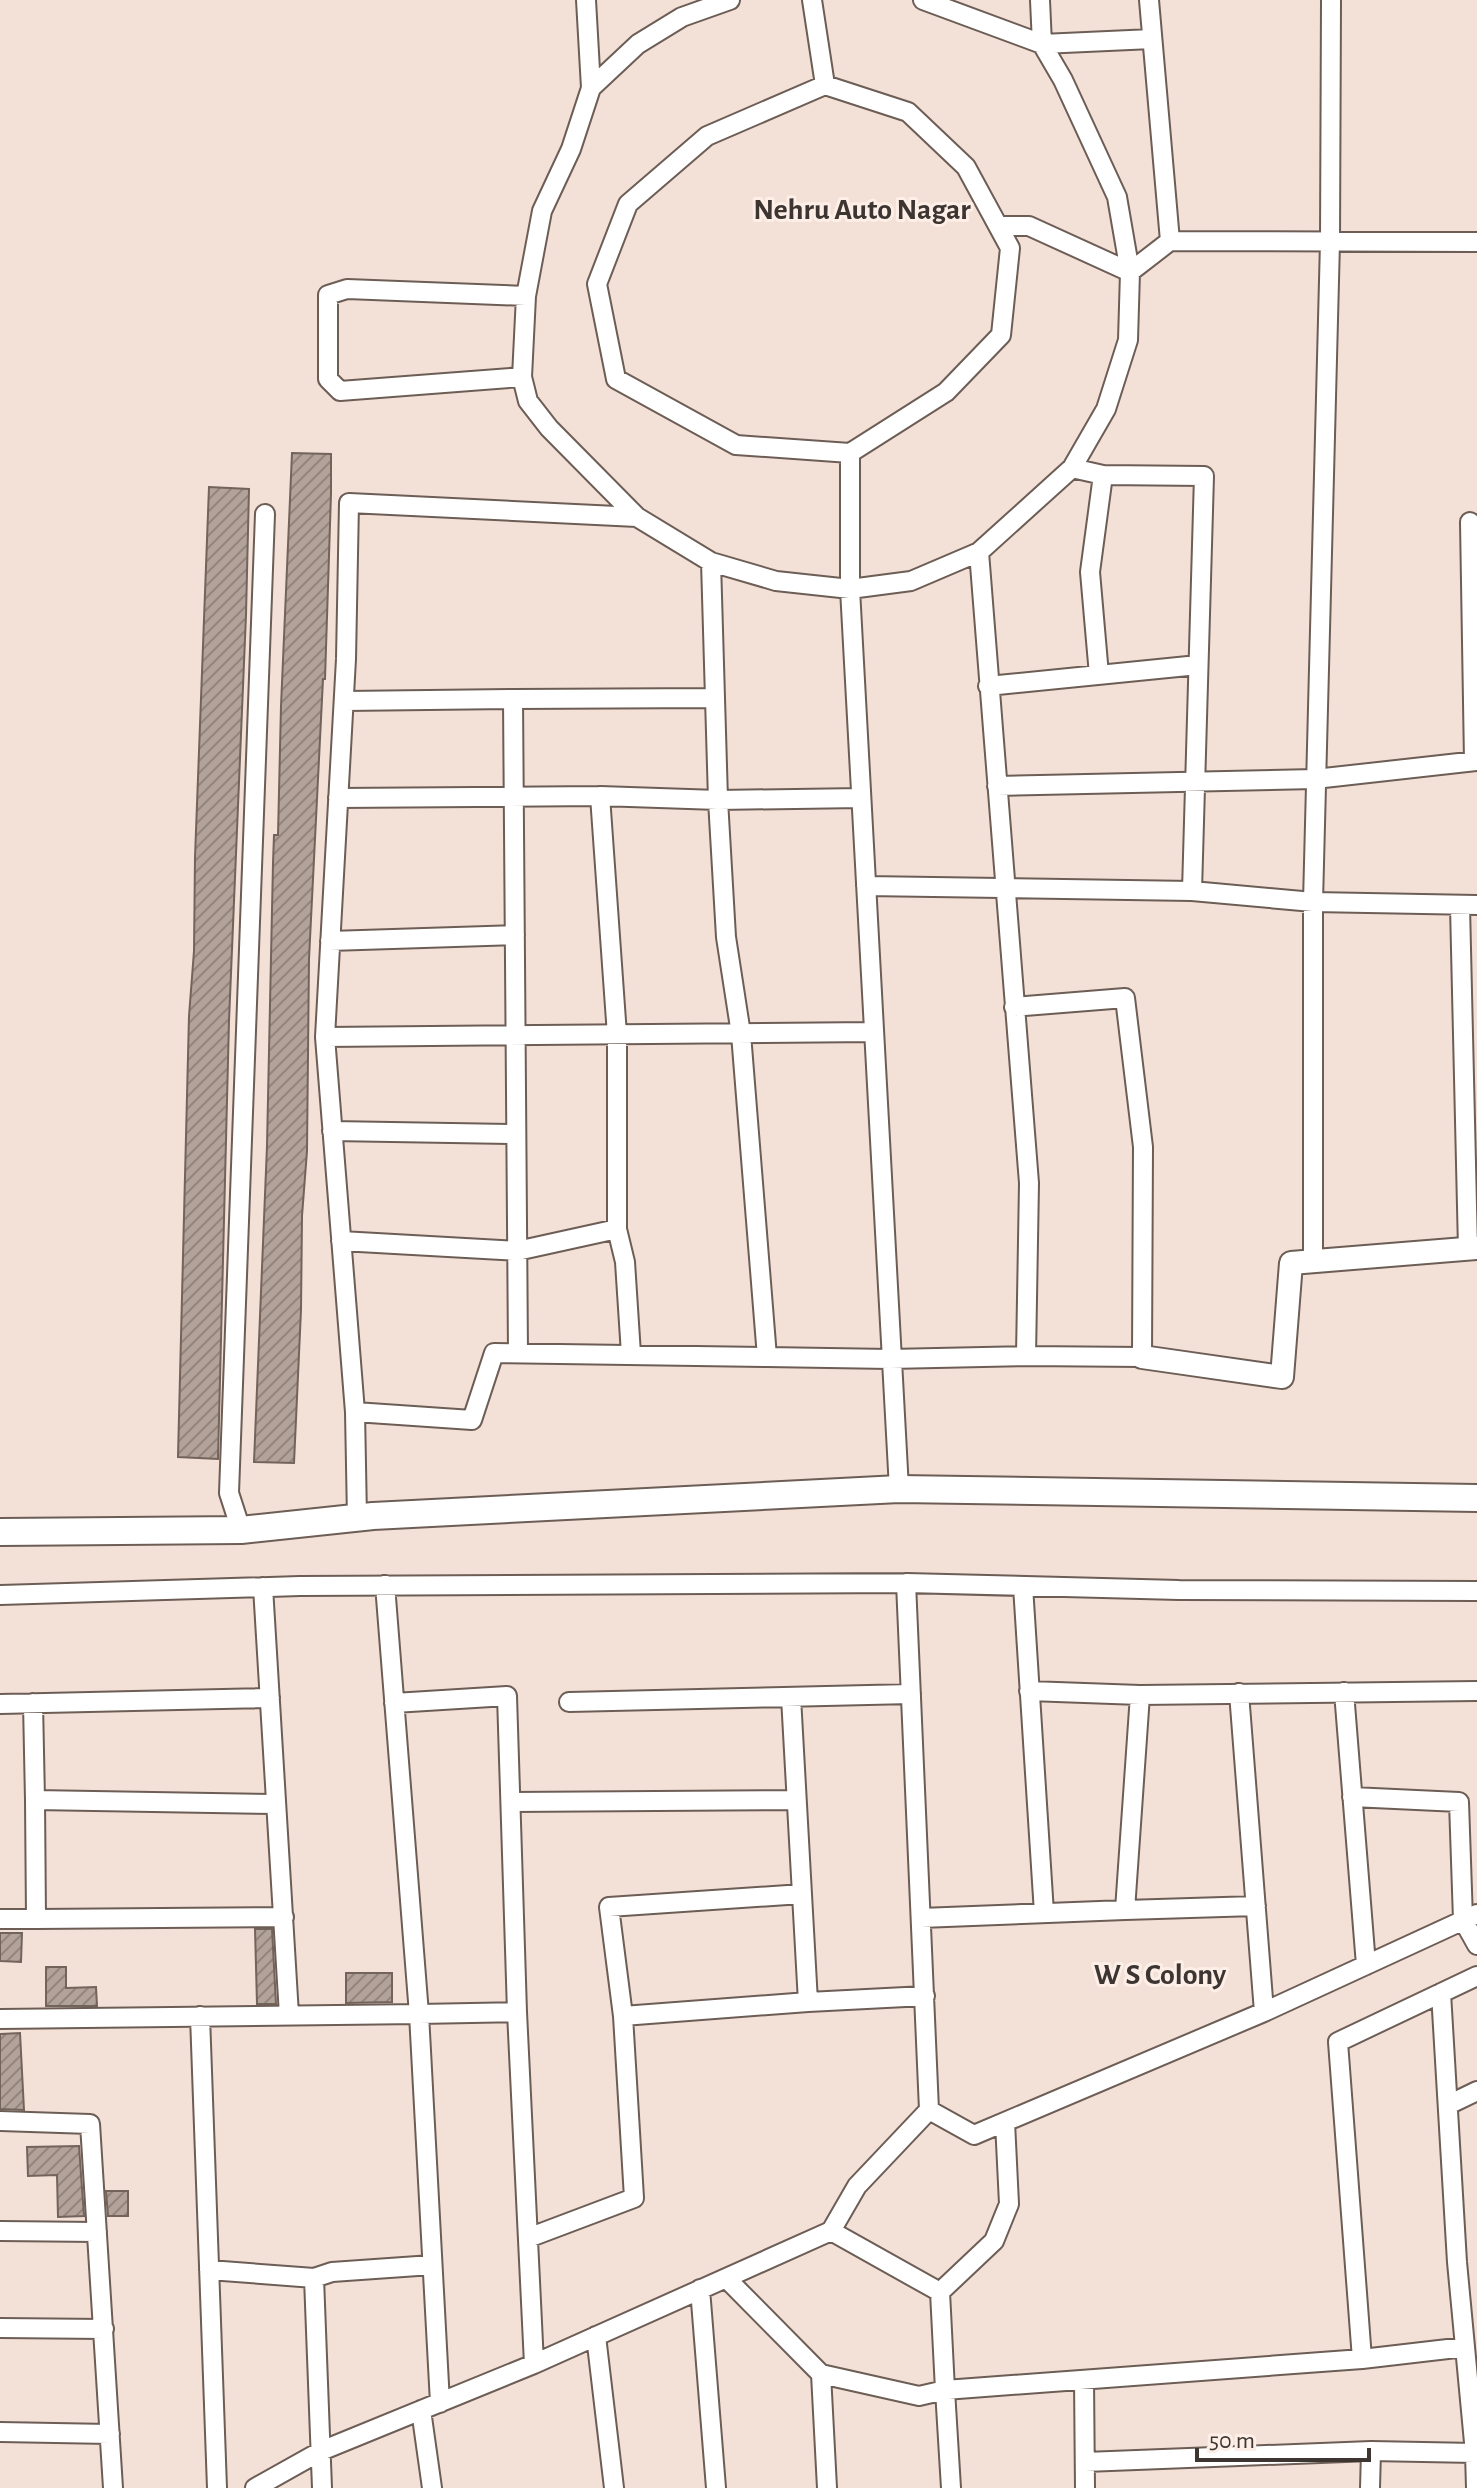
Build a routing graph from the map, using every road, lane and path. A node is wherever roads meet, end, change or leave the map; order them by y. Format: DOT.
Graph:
graph roads {
  1 [pos="586,0"];
  2 [pos="730,0"];
  3 [pos="812,0"];
  4 [pos="923,0"];
  5 [pos="1040,0"];
  6 [pos="1149,0"];
  7 [pos="1331,0"];
  8 [pos="682,9"];
  9 [pos="1152,39"];
  10 [pos="1042,44"];
  11 [pos="825,85"];
  12 [pos="591,88"];
  13 [pos="998,226"];
  14 [pos="1170,241"];
  15 [pos="1330,242"];
  16 [pos="1477,242"];
  17 [pos="1130,272"];
  18 [pos="526,296"];
  19 [pos="522,377"];
  20 [pos="850,453"];
  21 [pos="1072,468"];
  22 [pos="1103,475"];
  23 [pos="265,514"];
  24 [pos="637,517"];
  25 [pos="1470,522"];
  26 [pos="979,552"];
  27 [pos="711,562"];
  28 [pos="850,589"];
  29 [pos="1198,665"];
  30 [pos="1099,675"];
  31 [pos="988,686"];
  32 [pos="714,698"];
  33 [pos="513,699"];
  34 [pos="345,701"];
  35 [pos="1476,761"];
  36 [pos="1315,779"];
  37 [pos="1195,781"];
  38 [pos="997,786"];
  39 [pos="600,796"];
  40 [pos="513,797"];
  41 [pos="338,798"];
  42 [pos="861,798"];
  43 [pos="718,800"];
  44 [pos="866,886"];
  45 [pos="1005,887"];
  46 [pos="1192,891"];
  47 [pos="1313,902"];
  48 [pos="1469,905"];
  49 [pos="515,935"];
  50 [pos="330,941"];
  51 [pos="1014,1007"];
  52 [pos="873,1032"];
  53 [pos="741,1034"];
  54 [pos="617,1035"];
  55 [pos="515,1036"];
  56 [pos="325,1037"];
  57 [pos="332,1131"];
  58 [pos="516,1134"];
  59 [pos="617,1229"];
  60 [pos="341,1241"];
  61 [pos="1473,1249"];
  62 [pos="517,1251"];
  63 [pos="1313,1261"];
  64 [pos="518,1353"];
  65 [pos="631,1354"];
  66 [pos="1026,1356"];
  67 [pos="767,1357"];
  68 [pos="1142,1357"];
  69 [pos="890,1359"];
  70 [pos="355,1412"];
  71 [pos="899,1489"];
  72 [pos="1477,1498"];
  73 [pos="357,1518"];
  74 [pos="241,1530"];
  75 [pos="0,1532"];
  76 [pos="906,1583"];
  77 [pos="385,1585"];
  78 [pos="1023,1586"];
  79 [pos="263,1587"];
  80 [pos="1477,1591"];
  81 [pos="0,1595"];
  82 [pos="1029,1691"];
  83 [pos="1477,1691"];
  84 [pos="1344,1692"];
  85 [pos="1239,1693"];
  86 [pos="911,1694"];
  87 [pos="1140,1695"];
  88 [pos="791,1697"];
  89 [pos="270,1698"];
  90 [pos="569,1702"];
  91 [pos="33,1703"];
  92 [pos="394,1703"];
  93 [pos="0,1704"];
  94 [pos="1352,1797"];
  95 [pos="35,1800"];
  96 [pos="796,1800"];
  97 [pos="511,1802"];
  98 [pos="276,1804"];
  99 [pos="802,1894"];
  100 [pos="1256,1906"];
  101 [pos="1125,1910"];
  102 [pos="1044,1913"];
  103 [pos="284,1917"];
  104 [pos="1470,1917"];
  105 [pos="921,1918"];
  106 [pos="0,1919"];
  107 [pos="36,1919"];
  108 [pos="1477,1945"];
  109 [pos="1366,1965"];
  110 [pos="1477,1976"];
  111 [pos="1441,1993"];
  112 [pos="925,1996"];
  113 [pos="808,2002"];
  114 [pos="517,2012"];
  115 [pos="1264,2012"];
  116 [pos="419,2014"];
  117 [pos="289,2015"];
  118 [pos="200,2016"];
  119 [pos="623,2016"];
  120 [pos="0,2019"];
  121 [pos="1477,2091"];
  122 [pos="1448,2105"];
  123 [pos="929,2110"];
  124 [pos="0,2121"];
  125 [pos="1005,2122"];
  126 [pos="974,2135"];
  127 [pos="1007,2161"];
  128 [pos="0,2231"];
  129 [pos="831,2231"];
  130 [pos="97,2232"];
  131 [pos="528,2238"];
  132 [pos="432,2265"];
  133 [pos="209,2270"];
  134 [pos="314,2278"];
  135 [pos="726,2278"];
  136 [pos="700,2289"];
  137 [pos="940,2292"];
  138 [pos="0,2328"];
  139 [pos="104,2329"];
  140 [pos="596,2336"];
  141 [pos="1465,2347"];
  142 [pos="1362,2359"];
  143 [pos="534,2364"];
  144 [pos="821,2374"];
  145 [pos="1084,2380"];
  146 [pos="945,2390"];
  147 [pos="440,2403"];
  148 [pos="421,2410"];
  149 [pos="0,2432"];
  150 [pos="110,2434"];
  151 [pos="321,2451"];
  152 [pos="1371,2451"];
  153 [pos="1475,2453"];
  154 [pos="1085,2462"];
  155 [pos="113,2488"];
  156 [pos="217,2488"];
  157 [pos="255,2488"];
  158 [pos="322,2488"];
  159 [pos="432,2488"];
  160 [pos="614,2488"];
  161 [pos="716,2488"];
  162 [pos="827,2488"];
  163 [pos="951,2488"];
  164 [pos="1085,2488"];
  165 [pos="1370,2488"];
  166 [pos="1476,2488"];
  1 -- 12 [label="street"];
  2 -- 8 [label="street"];
  3 -- 11 [label="street"];
  4 -- 10 [label="street"];
  5 -- 10 [label="street"];
  6 -- 9 [label="street"];
  7 -- 15 [label="street"];
  8 -- 12 [label="street"];
  9 -- 10 [label="street"];
  9 -- 14 [label="street"];
  10 -- 17 [label="street"];
  11 -- 13 [label="street"];
  11 -- 20 [label="street"];
  12 -- 18 [label="street"];
  13 -- 17 [label="street"];
  13 -- 20 [label="street"];
  14 -- 15 [label="street"];
  14 -- 17 [label="street"];
  15 -- 16 [label="street"];
  15 -- 36 [label="street"];
  17 -- 21 [label="street"];
  18 -- 19 [label="street"];
  18 -- 19 [label="street"];
  19 -- 24 [label="street"];
  20 -- 28 [label="street"];
  21 -- 22 [label="street"];
  21 -- 26 [label="street"];
  22 -- 29 [label="street"];
  22 -- 30 [label="street"];
  23 -- 74 [label="street"];
  24 -- 27 [label="street"];
  24 -- 34 [label="street"];
  25 -- 35 [label="street"];
  26 -- 28 [label="street"];
  26 -- 31 [label="street"];
  27 -- 28 [label="street"];
  27 -- 32 [label="street"];
  28 -- 42 [label="street"];
  29 -- 30 [label="street"];
  29 -- 37 [label="street"];
  30 -- 31 [label="street"];
  31 -- 38 [label="street"];
  32 -- 33 [label="street"];
  32 -- 43 [label="street"];
  33 -- 34 [label="street"];
  33 -- 40 [label="street"];
  34 -- 41 [label="street"];
  35 -- 36 [label="street"];
  36 -- 37 [label="street"];
  36 -- 47 [label="street"];
  37 -- 38 [label="street"];
  37 -- 46 [label="street"];
  38 -- 45 [label="street"];
  39 -- 40 [label="street"];
  39 -- 43 [label="street"];
  39 -- 54 [label="street"];
  40 -- 41 [label="street"];
  40 -- 49 [label="street"];
  41 -- 50 [label="street"];
  42 -- 43 [label="street"];
  42 -- 44 [label="street"];
  43 -- 53 [label="street"];
  44 -- 45 [label="street"];
  44 -- 52 [label="street"];
  45 -- 46 [label="street"];
  45 -- 51 [label="street"];
  46 -- 47 [label="street"];
  47 -- 48 [label="street"];
  47 -- 63 [label="street"];
  48 -- 61 [label="street"];
  49 -- 50 [label="street"];
  49 -- 55 [label="street"];
  50 -- 56 [label="street"];
  51 -- 66 [label="street"];
  51 -- 68 [label="street"];
  52 -- 53 [label="street"];
  52 -- 69 [label="street"];
  53 -- 54 [label="street"];
  53 -- 67 [label="street"];
  54 -- 55 [label="street"];
  54 -- 59 [label="street"];
  55 -- 56 [label="street"];
  55 -- 58 [label="street"];
  56 -- 57 [label="street"];
  57 -- 58 [label="street"];
  57 -- 60 [label="street"];
  58 -- 62 [label="street"];
  59 -- 62 [label="street"];
  59 -- 65 [label="street"];
  60 -- 62 [label="street"];
  60 -- 70 [label="street"];
  61 -- 63 [label="street"];
  62 -- 64 [label="street"];
  63 -- 68 [label="street"];
  64 -- 65 [label="street"];
  64 -- 70 [label="street"];
  65 -- 67 [label="street"];
  66 -- 68 [label="street"];
  66 -- 69 [label="street"];
  67 -- 69 [label="street"];
  69 -- 71 [label="street"];
  70 -- 73 [label="street"];
  71 -- 72 [label="main road"];
  71 -- 73 [label="main road"];
  73 -- 74 [label="main road"];
  74 -- 75 [label="main road"];
  76 -- 77 [label="street"];
  76 -- 78 [label="street"];
  76 -- 86 [label="street"];
  77 -- 79 [label="street"];
  77 -- 92 [label="street"];
  78 -- 80 [label="street"];
  78 -- 82 [label="street"];
  79 -- 81 [label="street"];
  79 -- 89 [label="street"];
  82 -- 87 [label="street"];
  82 -- 102 [label="street"];
  83 -- 84 [label="street"];
  84 -- 85 [label="street"];
  84 -- 94 [label="street"];
  85 -- 87 [label="street"];
  85 -- 100 [label="street"];
  86 -- 88 [label="street"];
  86 -- 105 [label="street"];
  87 -- 101 [label="street"];
  88 -- 90 [label="street"];
  88 -- 96 [label="street"];
  89 -- 91 [label="street"];
  89 -- 98 [label="street"];
  91 -- 93 [label="street"];
  91 -- 95 [label="street"];
  92 -- 97 [label="street"];
  92 -- 116 [label="street"];
  94 -- 104 [label="street"];
  94 -- 109 [label="street"];
  95 -- 98 [label="street"];
  95 -- 107 [label="street"];
  96 -- 97 [label="street"];
  96 -- 99 [label="street"];
  97 -- 114 [label="street"];
  98 -- 103 [label="street"];
  99 -- 113 [label="street"];
  99 -- 119 [label="street"];
  100 -- 101 [label="street"];
  100 -- 115 [label="street"];
  101 -- 102 [label="street"];
  102 -- 105 [label="street"];
  103 -- 107 [label="street"];
  103 -- 117 [label="street"];
  104 -- 108 [label="street"];
  104 -- 109 [label="street"];
  105 -- 112 [label="street"];
  106 -- 107 [label="street"];
  109 -- 115 [label="street"];
  110 -- 111 [label="street"];
  111 -- 122 [label="street"];
  111 -- 142 [label="street"];
  112 -- 113 [label="street"];
  112 -- 123 [label="street"];
  113 -- 119 [label="street"];
  114 -- 116 [label="street"];
  114 -- 131 [label="street"];
  115 -- 125 [label="street"];
  116 -- 117 [label="street"];
  116 -- 132 [label="street"];
  117 -- 118 [label="street"];
  118 -- 120 [label="street"];
  118 -- 133 [label="street"];
  119 -- 131 [label="street"];
  121 -- 122 [label="street"];
  122 -- 141 [label="street"];
  123 -- 126 [label="street"];
  123 -- 129 [label="street"];
  124 -- 130 [label="street"];
  125 -- 126 [label="street"];
  125 -- 127 [label="street"];
  126 -- 127 [label="street"];
  127 -- 137 [label="street"];
  128 -- 130 [label="street"];
  129 -- 135 [label="street"];
  129 -- 137 [label="street"];
  130 -- 139 [label="street"];
  131 -- 143 [label="street"];
  132 -- 134 [label="street"];
  132 -- 147 [label="street"];
  133 -- 134 [label="street"];
  133 -- 156 [label="street"];
  134 -- 151 [label="street"];
  135 -- 136 [label="street"];
  135 -- 144 [label="street"];
  136 -- 140 [label="street"];
  136 -- 161 [label="street"];
  137 -- 146 [label="street"];
  138 -- 139 [label="street"];
  139 -- 150 [label="street"];
  140 -- 143 [label="street"];
  140 -- 160 [label="street"];
  141 -- 142 [label="street"];
  141 -- 153 [label="street"];
  142 -- 145 [label="street"];
  143 -- 147 [label="street"];
  144 -- 146 [label="street"];
  144 -- 162 [label="street"];
  145 -- 146 [label="street"];
  145 -- 154 [label="street"];
  146 -- 163 [label="street"];
  147 -- 148 [label="street"];
  148 -- 151 [label="street"];
  148 -- 159 [label="street"];
  149 -- 150 [label="street"];
  150 -- 155 [label="street"];
  151 -- 157 [label="street"];
  151 -- 158 [label="street"];
  152 -- 153 [label="street"];
  152 -- 154 [label="street"];
  152 -- 165 [label="street"];
  153 -- 166 [label="street"];
  154 -- 164 [label="street"];
}
